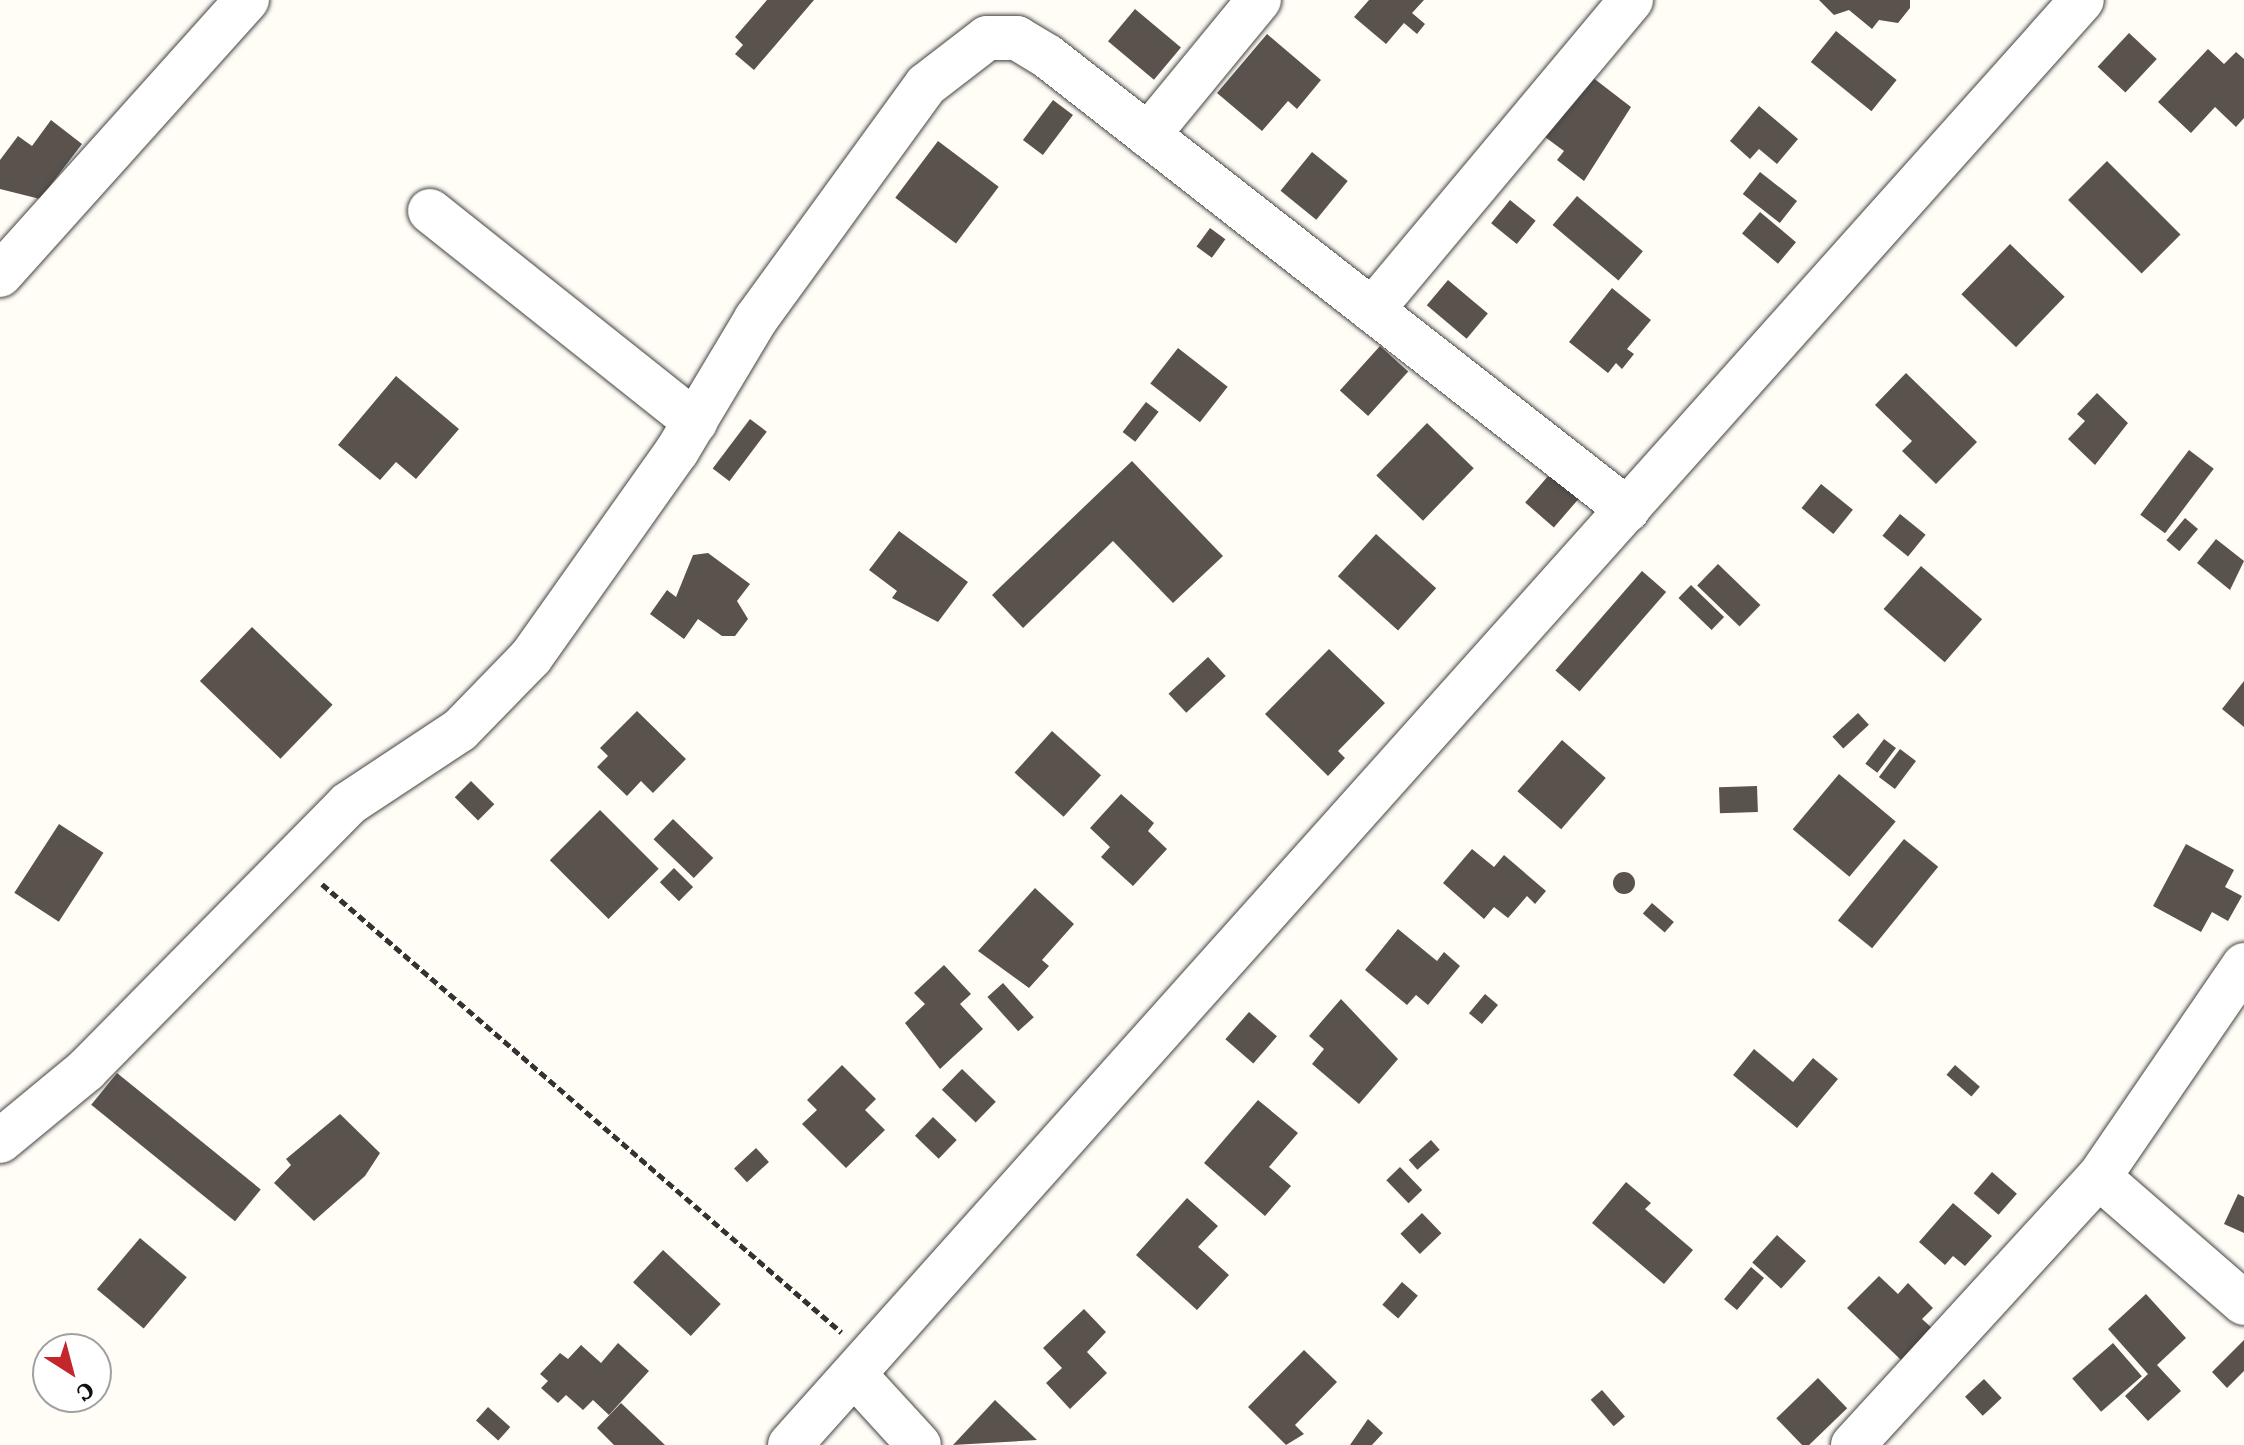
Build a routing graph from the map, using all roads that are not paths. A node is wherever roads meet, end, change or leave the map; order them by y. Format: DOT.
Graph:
graph roads {
  1 [pos="247,0"];
  2 [pos="991,0"];
  3 [pos="1259,0"];
  4 [pos="1631,0"];
  5 [pos="2082,0"];
  6 [pos="1017,38"];
  7 [pos="1148,135"];
  8 [pos="430,211"];
  9 [pos="0,275"];
  10 [pos="1372,310"];
  11 [pos="695,422"];
  12 [pos="1628,510"];
  13 [pos="2244,965"];
  14 [pos="0,1141"];
  15 [pos="2099,1177"];
  16 [pos="2244,1303"];
  17 [pos="862,1366"];
  18 [pos="790,1445"];
  19 [pos="919,1445"];
  20 [pos="1853,1445"];
  1 -- 9 [label="street"];
  2 -- 6 [label="street"];
  3 -- 7 [label="street"];
  4 -- 10 [label="street"];
  5 -- 12 [label="street"];
  6 -- 7 [label="street"];
  6 -- 11 [label="street"];
  7 -- 10 [label="street"];
  8 -- 11 [label="street"];
  10 -- 12 [label="street"];
  11 -- 14 [label="street"];
  12 -- 17 [label="street"];
  13 -- 15 [label="street"];
  15 -- 16 [label="street"];
  15 -- 20 [label="street"];
  17 -- 18 [label="street"];
  17 -- 19 [label="street"];
}
